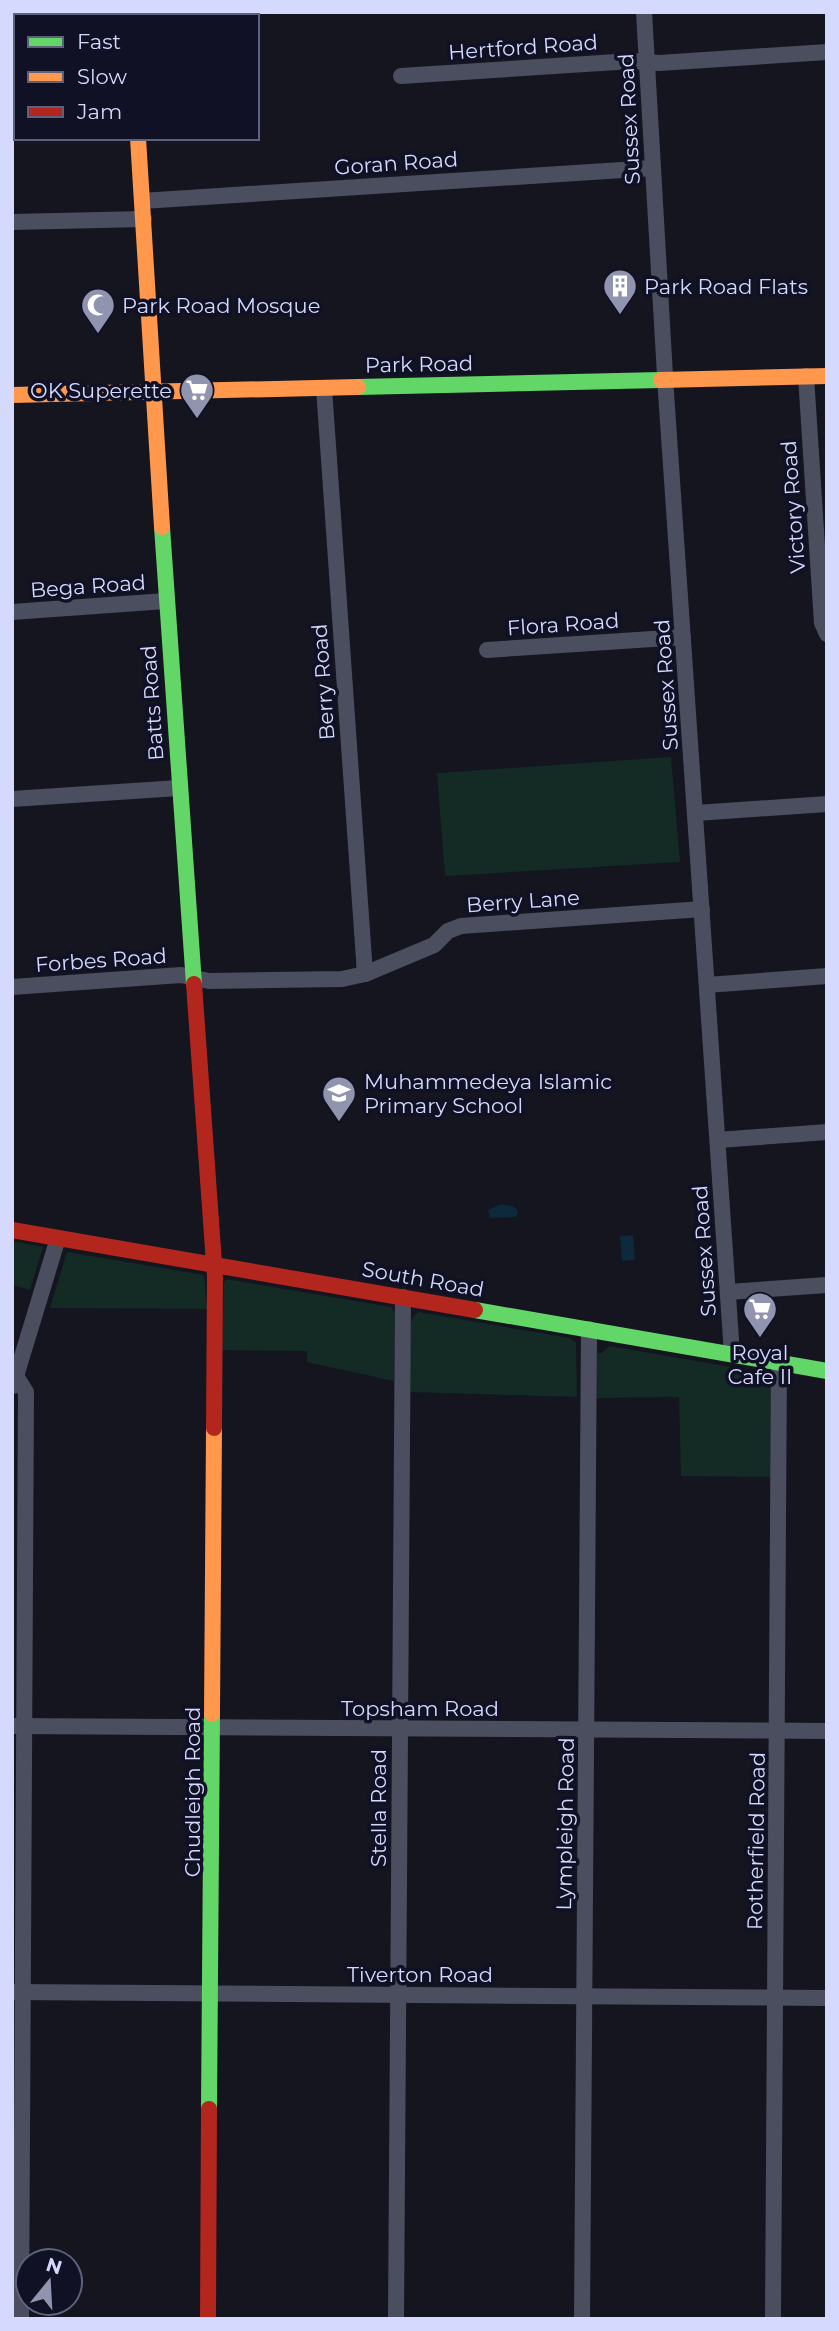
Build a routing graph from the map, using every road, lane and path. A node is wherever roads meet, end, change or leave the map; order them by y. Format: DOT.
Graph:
graph roads {
  1 [pos="644,12"];
  2 [pos="827,52"];
  3 [pos="647,63"];
  4 [pos="401,76"];
  5 [pos="138,140"];
  6 [pos="653,168"];
  7 [pos="142,201"];
  8 [pos="144,219"];
  9 [pos="12,222"];
  10 [pos="806,376"];
  11 [pos="827,376"];
  12 [pos="666,379"];
  13 [pos="324,388"];
  14 [pos="152,391"];
  15 [pos="12,395"];
  16 [pos="166,601"];
  17 [pos="12,612"];
  18 [pos="827,634"];
  19 [pos="683,637"];
  20 [pos="487,649"];
  21 [pos="179,788"];
  22 [pos="12,799"];
  23 [pos="827,804"];
  24 [pos="696,813"];
  25 [pos="702,909"];
  26 [pos="365,974"];
  27 [pos="827,976"];
  28 [pos="193,979"];
  29 [pos="707,985"];
  30 [pos="12,987"];
  31 [pos="827,1132"];
  32 [pos="718,1140"];
  33 [pos="12,1230"];
  34 [pos="58,1238"];
  35 [pos="213,1265"];
  36 [pos="827,1285"];
  37 [pos="728,1292"];
  38 [pos="403,1297"];
  39 [pos="589,1329"];
  40 [pos="732,1354"];
  41 [pos="779,1363"];
  42 [pos="827,1371"];
  43 [pos="14,1382"];
  44 [pos="18,1726"];
  45 [pos="213,1727"];
  46 [pos="400,1728"];
  47 [pos="778,1730"];
  48 [pos="587,1731"];
  49 [pos="827,1731"];
  50 [pos="18,1992"];
  51 [pos="212,1994"];
  52 [pos="398,1995"];
  53 [pos="584,1997"];
  54 [pos="775,1998"];
  55 [pos="827,1998"];
  56 [pos="21,2319"];
  57 [pos="208,2319"];
  58 [pos="396,2319"];
  59 [pos="582,2319"];
  60 [pos="773,2319"];
  1 -- 3 [label="street, Sussex Road"];
  2 -- 3 [label="street, Hertford Road"];
  3 -- 4 [label="street, Hertford Road"];
  3 -- 6 [label="street, Sussex Road"];
  5 -- 7 [label="street, Batts Road"];
  6 -- 7 [label="street, Goran Road"];
  6 -- 12 [label="street, Sussex Road"];
  7 -- 8 [label="street, Batts Road"];
  8 -- 9 [label="street"];
  8 -- 14 [label="street, Batts Road"];
  10 -- 11 [label="street, Park Road"];
  10 -- 12 [label="street, Park Road"];
  10 -- 18 [label="street, Victory Road"];
  12 -- 13 [label="street, Park Road"];
  12 -- 19 [label="street, Sussex Road"];
  13 -- 14 [label="street, Park Road"];
  13 -- 26 [label="street, Berry Road"];
  14 -- 15 [label="street, Park Road"];
  14 -- 16 [label="street, Batts Road"];
  16 -- 17 [label="street, Bega Road"];
  16 -- 21 [label="street, Batts Road"];
  19 -- 20 [label="street, Flora Road"];
  19 -- 24 [label="street, Sussex Road"];
  21 -- 22 [label="street"];
  21 -- 28 [label="street, Batts Road"];
  23 -- 24 [label="street"];
  24 -- 25 [label="street, Sussex Road"];
  25 -- 26 [label="street, Berry Lane"];
  25 -- 29 [label="street, Sussex Road"];
  26 -- 28 [label="street, Berry Lane"];
  27 -- 29 [label="street"];
  28 -- 30 [label="street, Forbes Road"];
  28 -- 35 [label="street, Batts Road"];
  29 -- 32 [label="street, Sussex Road"];
  31 -- 32 [label="street"];
  32 -- 37 [label="street, Sussex Road"];
  33 -- 34 [label="street, South Road"];
  34 -- 35 [label="street, South Road"];
  34 -- 43 [label="street"];
  35 -- 38 [label="street, South Road"];
  35 -- 45 [label="street, Chudleigh Road"];
  36 -- 37 [label="street"];
  37 -- 40 [label="street, Sussex Road"];
  38 -- 39 [label="street, South Road"];
  38 -- 46 [label="street, Stella Road"];
  39 -- 40 [label="street, South Road"];
  39 -- 48 [label="street, Lympleigh Road"];
  40 -- 41 [label="street, South Road"];
  41 -- 42 [label="street, South Road"];
  41 -- 47 [label="street, Rotherfield Road"];
  43 -- 44 [label="street"];
  44 -- 45 [label="street, Topsham Road"];
  44 -- 50 [label="street"];
  45 -- 46 [label="street, Topsham Road"];
  45 -- 51 [label="street, Chudleigh Road"];
  46 -- 48 [label="street, Topsham Road"];
  46 -- 52 [label="street, Stella Road"];
  47 -- 48 [label="street, Topsham Road"];
  47 -- 49 [label="street, Topsham Road"];
  47 -- 54 [label="street, Rotherfield Road"];
  48 -- 53 [label="street, Lympleigh Road"];
  50 -- 51 [label="street, Tiverton Road"];
  50 -- 56 [label="street"];
  51 -- 52 [label="street, Tiverton Road"];
  51 -- 57 [label="street, Chudleigh Road"];
  52 -- 53 [label="street, Tiverton Road"];
  52 -- 58 [label="street, Stella Road"];
  53 -- 54 [label="street, Tiverton Road"];
  53 -- 59 [label="street, Lympleigh Road"];
  54 -- 55 [label="street, Tiverton Road"];
  54 -- 60 [label="street, Rotherfield Road"];
}
